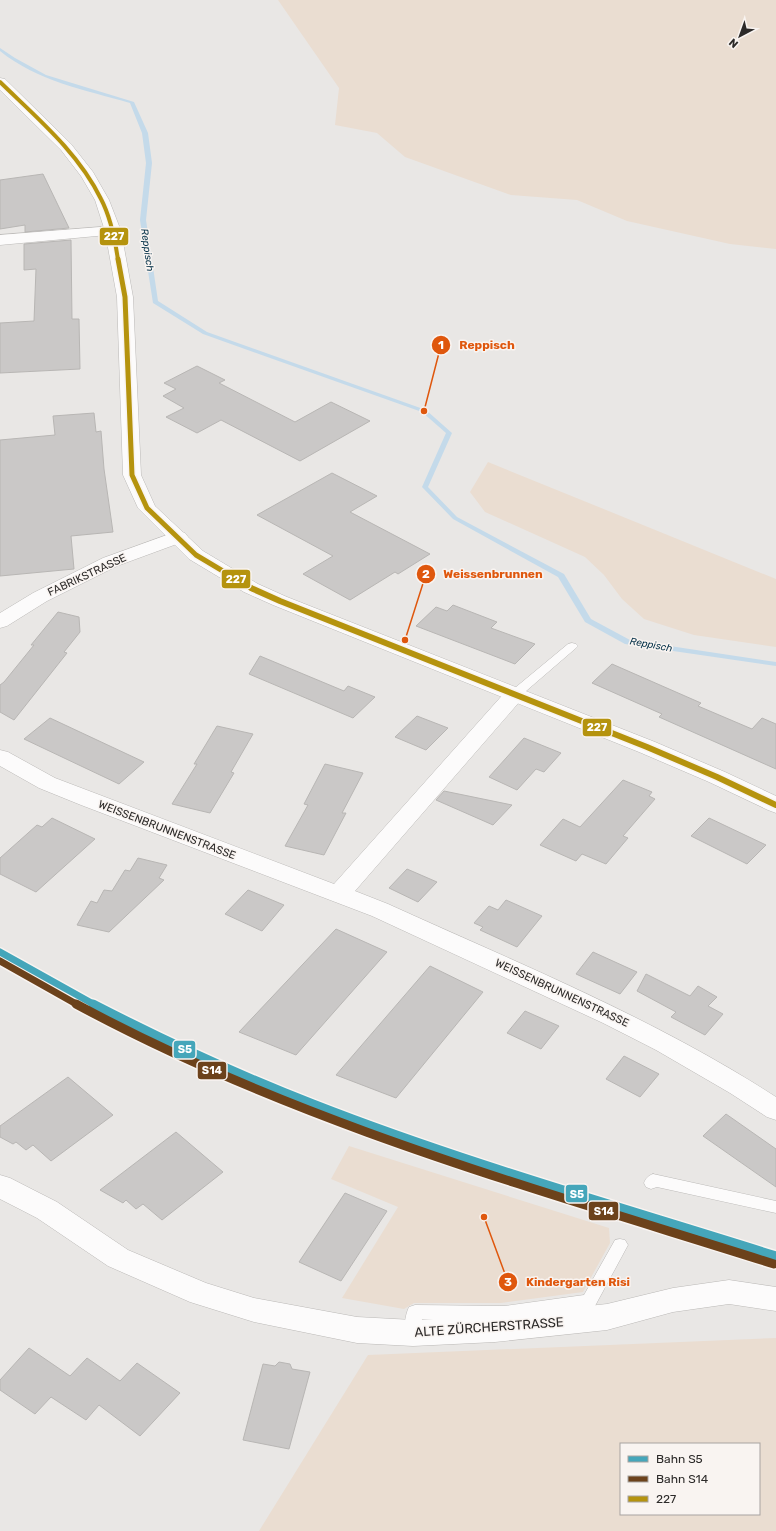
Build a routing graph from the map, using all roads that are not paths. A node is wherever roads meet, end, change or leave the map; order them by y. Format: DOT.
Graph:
graph roads {
  1 [pos="0,82"];
  2 [pos="113,231"];
  3 [pos="0,240"];
  4 [pos="178,537"];
  5 [pos="0,622"];
  6 [pos="572,646"];
  7 [pos="514,695"];
  8 [pos="0,757"];
  9 [pos="776,805"];
  10 [pos="338,895"];
  11 [pos="776,1110"];
  12 [pos="651,1183"];
  13 [pos="0,1186"];
  14 [pos="776,1207"];
  15 [pos="620,1244"];
  16 [pos="776,1299"];
  17 [pos="412,1333"];
  1 -- 2 [label="street"];
  2 -- 3 [label="street"];
  2 -- 4 [label="street"];
  4 -- 5 [label="street, FABRIKSTRASSE"];
  4 -- 7 [label="street"];
  6 -- 7 [label="lane"];
  7 -- 9 [label="street"];
  7 -- 10 [label="street"];
  8 -- 10 [label="street, WEISSENBRUNNENSTRASSE"];
  10 -- 11 [label="street, WEISSENBRUNNENSTRASSE"];
  12 -- 14 [label="lane"];
  13 -- 17 [label="street, ALTE ZÜRCHERSTRASSE"];
  15 -- 17 [label="lane"];
  16 -- 17 [label="street, ALTE ZÜRCHERSTRASSE"];
}
